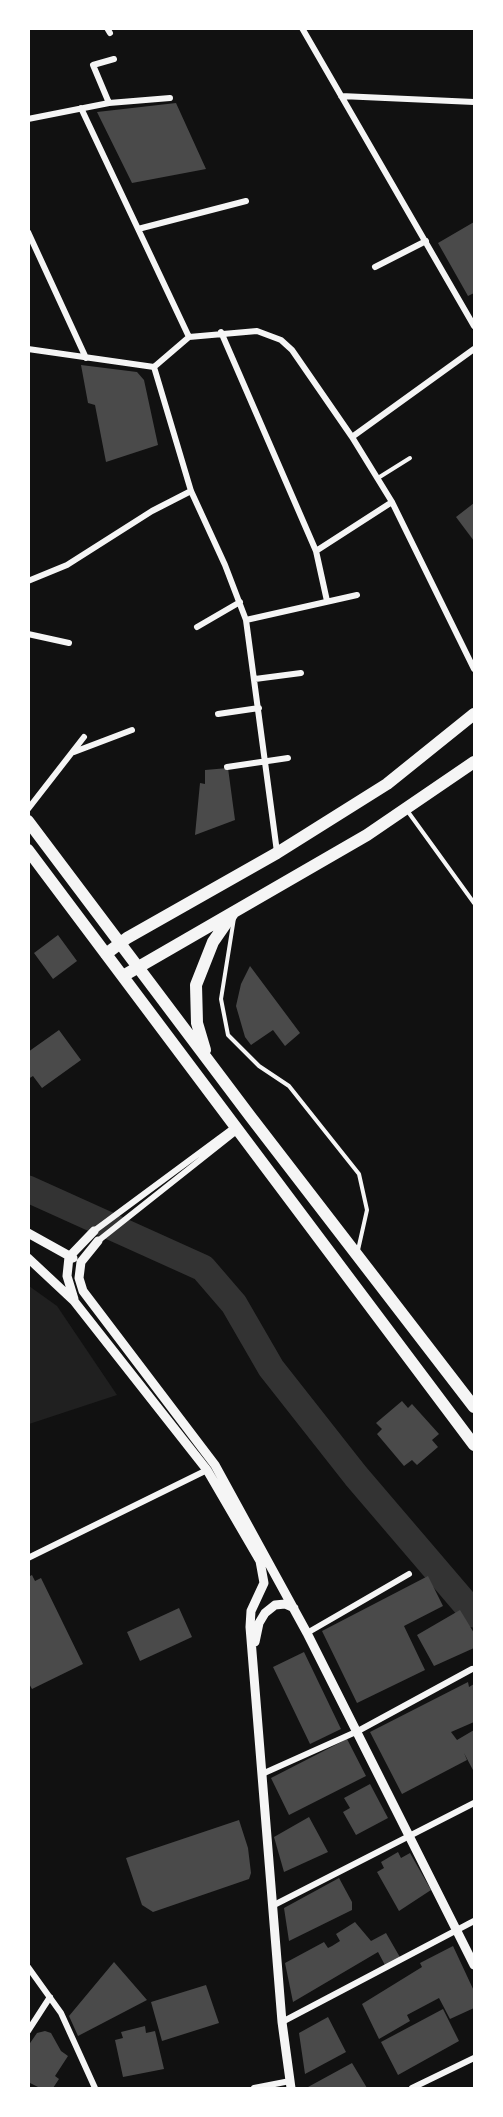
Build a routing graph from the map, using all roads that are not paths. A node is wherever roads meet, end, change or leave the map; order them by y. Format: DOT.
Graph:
graph roads {
  1 [pos="302,28"];
  2 [pos="114,59"];
  3 [pos="341,96"];
  4 [pos="170,98"];
  5 [pos="474,102"];
  6 [pos="109,103"];
  7 [pos="81,108"];
  8 [pos="28,119"];
  9 [pos="246,201"];
  10 [pos="138,229"];
  11 [pos="28,232"];
  12 [pos="426,242"];
  13 [pos="375,267"];
  14 [pos="474,326"];
  15 [pos="221,332"];
  16 [pos="189,337"];
  17 [pos="28,349"];
  18 [pos="474,349"];
  19 [pos="86,358"];
  20 [pos="154,367"];
  21 [pos="352,437"];
  22 [pos="410,458"];
  23 [pos="378,478"];
  24 [pos="191,491"];
  25 [pos="392,502"];
  26 [pos="316,551"];
  27 [pos="28,581"];
  28 [pos="357,595"];
  29 [pos="327,601"];
  30 [pos="240,602"];
  31 [pos="246,620"];
  32 [pos="197,627"];
  33 [pos="28,634"];
  34 [pos="69,643"];
  35 [pos="474,669"];
  36 [pos="301,674"];
  37 [pos="255,679"];
  38 [pos="259,708"];
  39 [pos="218,714"];
  40 [pos="474,714"];
  41 [pos="132,730"];
  42 [pos="84,737"];
  43 [pos="73,752"];
  44 [pos="288,758"];
  45 [pos="266,760"];
  46 [pos="474,762"];
  47 [pos="227,767"];
  48 [pos="28,809"];
  49 [pos="406,809"];
  50 [pos="28,821"];
  51 [pos="28,850"];
  52 [pos="278,853"];
  53 [pos="474,903"];
  54 [pos="236,909"];
  55 [pos="120,943"];
  56 [pos="106,954"];
  57 [pos="137,966"];
  58 [pos="123,976"];
  59 [pos="207,1057"];
  60 [pos="237,1126"];
  61 [pos="94,1231"];
  62 [pos="28,1233"];
  63 [pos="98,1241"];
  64 [pos="358,1254"];
  65 [pos="69,1257"];
  66 [pos="28,1258"];
  67 [pos="81,1262"];
  68 [pos="74,1301"];
  69 [pos="474,1407"];
  70 [pos="474,1445"];
  71 [pos="207,1470"];
  72 [pos="28,1558"];
  73 [pos="409,1574"];
  74 [pos="294,1608"];
  75 [pos="307,1633"];
  76 [pos="252,1662"];
  77 [pos="472,1669"];
  78 [pos="358,1731"];
  79 [pos="262,1774"];
  80 [pos="474,1803"];
  81 [pos="409,1837"];
  82 [pos="274,1905"];
  83 [pos="474,1921"];
  84 [pos="457,1930"];
  85 [pos="474,1965"];
  86 [pos="28,1967"];
  87 [pos="50,1997"];
  88 [pos="282,2022"];
  89 [pos="28,2031"];
  90 [pos="474,2058"];
  91 [pos="291,2085"];
  92 [pos="95,2088"];
  93 [pos="254,2088"];
  94 [pos="412,2088"];
  1 -- 3 [label="street"];
  2 -- 6 [label="street"];
  3 -- 5 [label="street"];
  3 -- 12 [label="street"];
  4 -- 6 [label="street"];
  6 -- 7 [label="street"];
  7 -- 8 [label="street"];
  7 -- 10 [label="street"];
  9 -- 10 [label="street"];
  10 -- 16 [label="street"];
  11 -- 19 [label="street"];
  12 -- 13 [label="street"];
  12 -- 14 [label="street"];
  15 -- 16 [label="street"];
  15 -- 21 [label="street"];
  15 -- 26 [label="street"];
  16 -- 20 [label="street"];
  17 -- 19 [label="street"];
  18 -- 21 [label="street"];
  19 -- 20 [label="street"];
  20 -- 24 [label="street"];
  21 -- 23 [label="street"];
  22 -- 23 [label="lane"];
  23 -- 25 [label="street"];
  24 -- 27 [label="street"];
  24 -- 30 [label="street"];
  25 -- 26 [label="street"];
  25 -- 35 [label="street"];
  26 -- 29 [label="street"];
  28 -- 29 [label="street"];
  29 -- 31 [label="street"];
  30 -- 31 [label="street"];
  30 -- 32 [label="street"];
  31 -- 37 [label="street"];
  33 -- 34 [label="street"];
  36 -- 37 [label="street"];
  37 -- 38 [label="street"];
  38 -- 39 [label="street"];
  38 -- 45 [label="street"];
  40 -- 52 [label="main road"];
  41 -- 43 [label="street"];
  42 -- 43 [label="street"];
  43 -- 48 [label="street"];
  44 -- 45 [label="street"];
  45 -- 47 [label="street"];
  45 -- 52 [label="street"];
  46 -- 49 [label="main road"];
  49 -- 53 [label="lane"];
  49 -- 54 [label="main road"];
  50 -- 55 [label="main road"];
  51 -- 56 [label="main road"];
  52 -- 55 [label="main road"];
  54 -- 57 [label="main road"];
  54 -- 59 [label="main road"];
  54 -- 64 [label="lane"];
  55 -- 56 [label="main road"];
  55 -- 57 [label="main road"];
  56 -- 58 [label="main road"];
  57 -- 58 [label="main road"];
  57 -- 59 [label="main road"];
  58 -- 60 [label="main road"];
  59 -- 64 [label="main road"];
  60 -- 61 [label="street"];
  60 -- 63 [label="street"];
  60 -- 70 [label="main road"];
  61 -- 65 [label="street"];
  62 -- 65 [label="street"];
  63 -- 67 [label="street"];
  64 -- 69 [label="main road"];
  65 -- 67 [label="street"];
  65 -- 68 [label="street"];
  66 -- 68 [label="street"];
  67 -- 74 [label="street"];
  68 -- 71 [label="street"];
  71 -- 72 [label="street"];
  71 -- 76 [label="street"];
  73 -- 75 [label="street"];
  74 -- 75 [label="street"];
  74 -- 76 [label="street"];
  75 -- 78 [label="street"];
  76 -- 79 [label="street"];
  77 -- 78 [label="street"];
  78 -- 79 [label="street"];
  78 -- 81 [label="street"];
  79 -- 82 [label="street"];
  80 -- 81 [label="street"];
  81 -- 82 [label="street"];
  81 -- 84 [label="street"];
  82 -- 88 [label="street"];
  83 -- 84 [label="street"];
  84 -- 85 [label="street"];
  84 -- 88 [label="street"];
  86 -- 87 [label="street"];
  87 -- 89 [label="street"];
  87 -- 92 [label="street"];
  88 -- 91 [label="street"];
  90 -- 94 [label="street"];
  91 -- 93 [label="street"];
}
